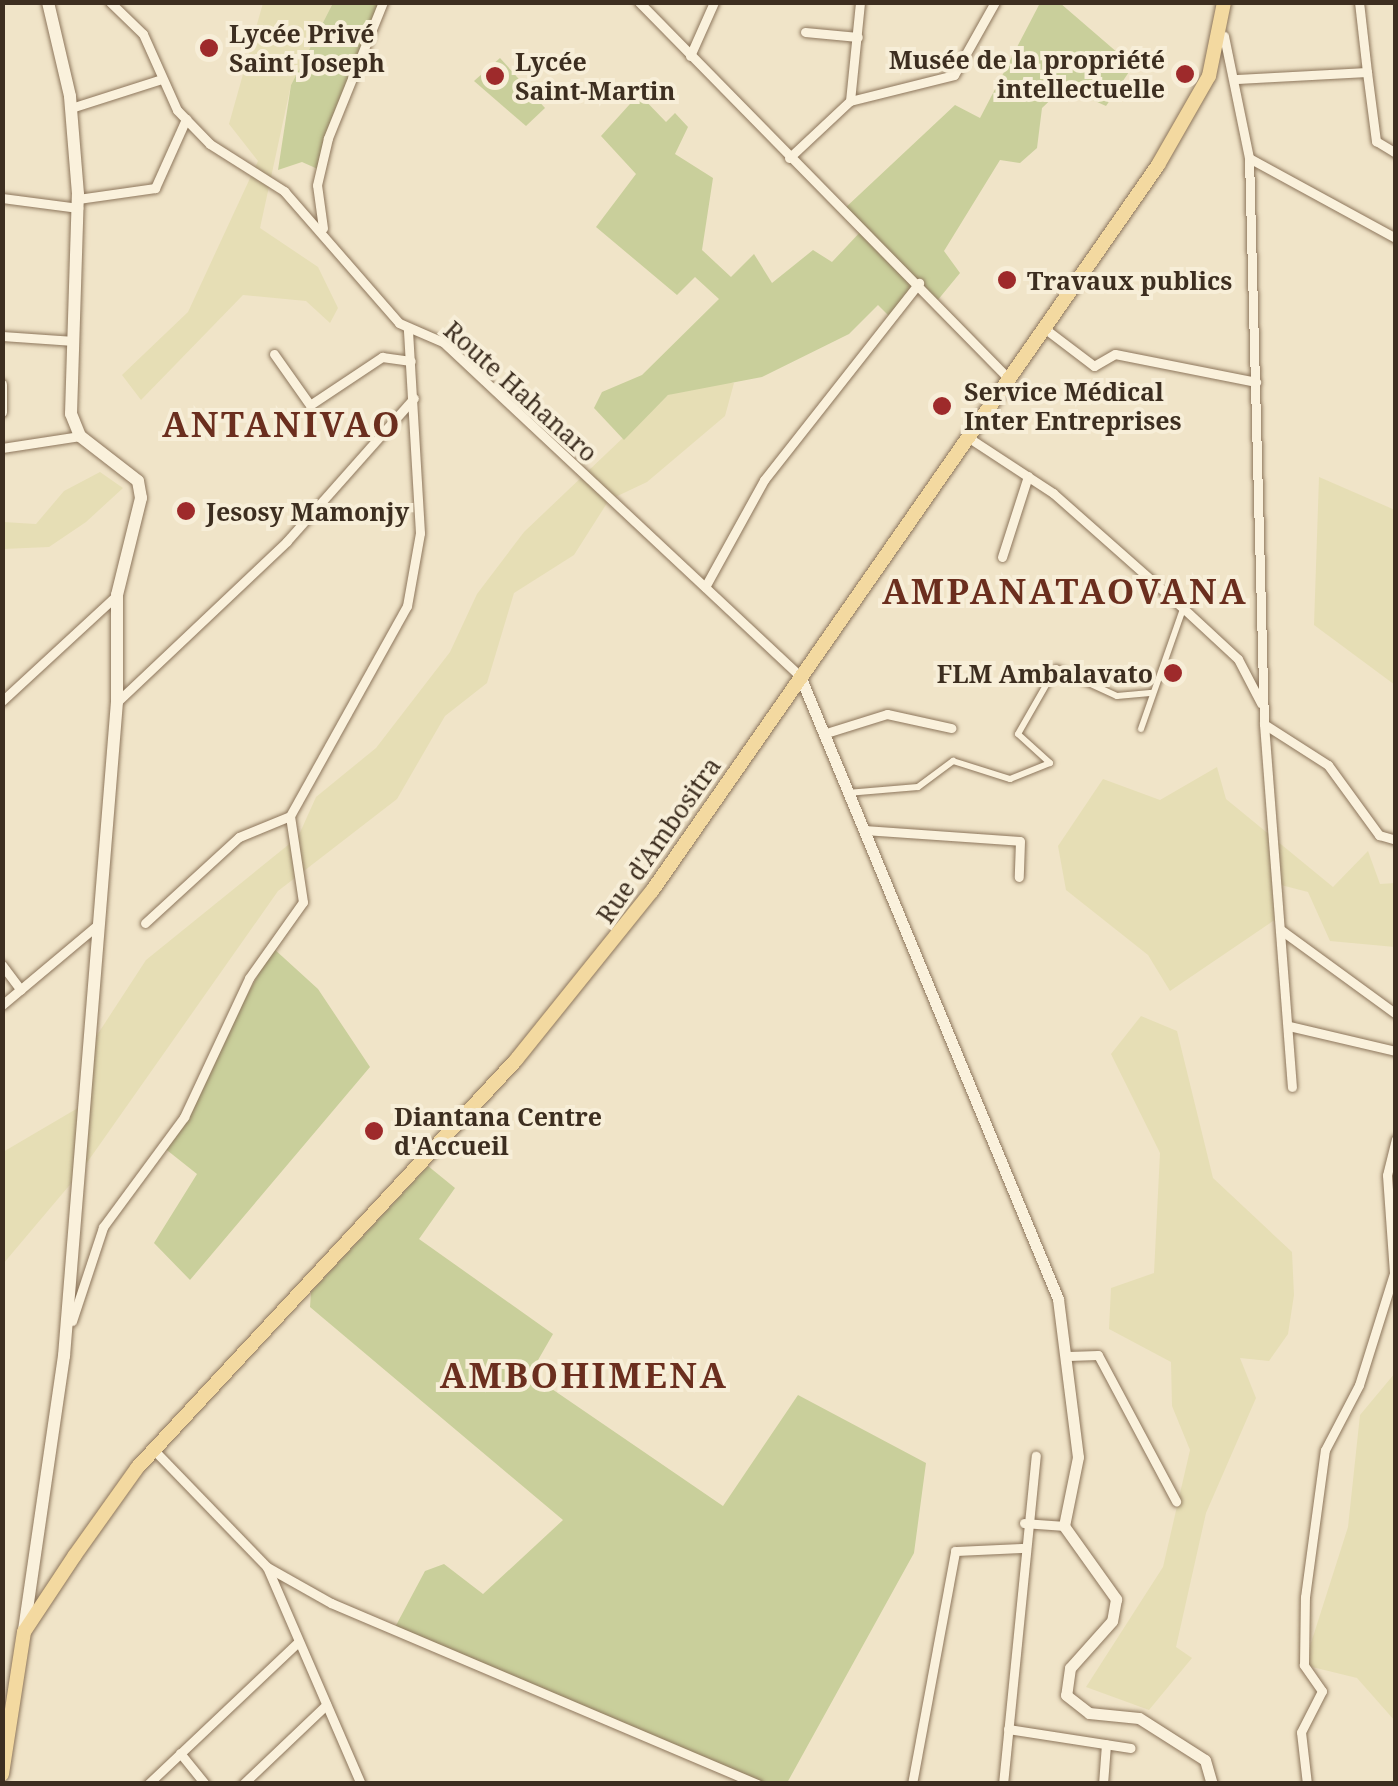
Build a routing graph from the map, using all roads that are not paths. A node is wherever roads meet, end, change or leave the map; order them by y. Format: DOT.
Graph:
graph roads {
  1 [pos="48,2"];
  2 [pos="110,2"];
  3 [pos="383,2"];
  4 [pos="639,2"];
  5 [pos="714,2"];
  6 [pos="860,2"];
  7 [pos="995,2"];
  8 [pos="1224,2"];
  9 [pos="1359,2"];
  10 [pos="804,32"];
  11 [pos="1224,36"];
  12 [pos="858,37"];
  13 [pos="690,56"];
  14 [pos="1367,72"];
  15 [pos="1237,79"];
  16 [pos="159,80"];
  17 [pos="850,101"];
  18 [pos="71,108"];
  19 [pos="186,119"];
  20 [pos="1396,153"];
  21 [pos="789,158"];
  22 [pos="1248,158"];
  23 [pos="2,198"];
  24 [pos="78,204"];
  25 [pos="324,231"];
  26 [pos="1396,238"];
  27 [pos="919,283"];
  28 [pos="1042,326"];
  29 [pos="408,328"];
  30 [pos="2,336"];
  31 [pos="74,341"];
  32 [pos="274,354"];
  33 [pos="411,361"];
  34 [pos="1008,378"];
  35 [pos="1256,382"];
  36 [pos="2,384"];
  37 [pos="414,398"];
  38 [pos="2,412"];
  39 [pos="80,436"];
  40 [pos="966,436"];
  41 [pos="2,448"];
  42 [pos="1028,476"];
  43 [pos="1002,558"];
  44 [pos="705,587"];
  45 [pos="117,596"];
  46 [pos="1183,608"];
  47 [pos="800,676"];
  48 [pos="1153,693"];
  49 [pos="2,701"];
  50 [pos="117,702"];
  51 [pos="1264,709"];
  52 [pos="1264,724"];
  53 [pos="951,728"];
  54 [pos="1141,729"];
  55 [pos="823,734"];
  56 [pos="847,793"];
  57 [pos="290,816"];
  58 [pos="864,830"];
  59 [pos="1396,840"];
  60 [pos="1019,877"];
  61 [pos="146,923"];
  62 [pos="96,926"];
  63 [pos="1280,930"];
  64 [pos="2,965"];
  65 [pos="21,990"];
  66 [pos="2,1005"];
  67 [pos="1394,1013"];
  68 [pos="1289,1026"];
  69 [pos="1396,1051"];
  70 [pos="1292,1088"];
  71 [pos="1396,1139"];
  72 [pos="64,1356"];
  73 [pos="1068,1356"];
  74 [pos="154,1450"];
  75 [pos="1036,1456"];
  76 [pos="1176,1501"];
  77 [pos="1024,1523"];
  78 [pos="1064,1526"];
  79 [pos="1022,1548"];
  80 [pos="267,1567"];
  81 [pos="24,1632"];
  82 [pos="298,1642"];
  83 [pos="326,1706"];
  84 [pos="1008,1730"];
  85 [pos="1106,1744"];
  86 [pos="1131,1748"];
  87 [pos="180,1754"];
  88 [pos="3,1773"];
  89 [pos="148,1784"];
  90 [pos="205,1784"];
  91 [pos="243,1784"];
  92 [pos="361,1784"];
  93 [pos="758,1784"];
  94 [pos="912,1784"];
  95 [pos="1003,1784"];
  96 [pos="1103,1784"];
  97 [pos="1212,1784"];
  98 [pos="1307,1784"];
  1 -- 18 [label="main road"];
  2 -- 16 [label="street, Route Hahanaro"];
  3 -- 25 [label="street"];
  4 -- 13 [label="street"];
  5 -- 13 [label="street"];
  6 -- 12 [label="street"];
  7 -- 17 [label="street"];
  8 -- 11 [label="main road, Rue d'Ambositra"];
  9 -- 14 [label="street"];
  10 -- 12 [label="street"];
  11 -- 15 [label="street"];
  11 -- 28 [label="main road, Rue d'Ambositra"];
  12 -- 17 [label="street"];
  13 -- 21 [label="street"];
  14 -- 15 [label="street"];
  14 -- 20 [label="street"];
  15 -- 22 [label="street"];
  16 -- 18 [label="street"];
  16 -- 19 [label="street, Route Hahanaro"];
  17 -- 21 [label="street"];
  18 -- 24 [label="main road"];
  19 -- 24 [label="street"];
  19 -- 25 [label="street, Route Hahanaro"];
  21 -- 27 [label="street"];
  22 -- 26 [label="street"];
  22 -- 35 [label="street"];
  23 -- 24 [label="street"];
  24 -- 31 [label="main road"];
  25 -- 29 [label="street, Route Hahanaro"];
  27 -- 34 [label="street"];
  27 -- 44 [label="street"];
  28 -- 34 [label="main road, Rue d'Ambositra"];
  28 -- 35 [label="street"];
  29 -- 33 [label="street"];
  29 -- 44 [label="street, Route Hahanaro"];
  30 -- 31 [label="street"];
  31 -- 39 [label="main road"];
  32 -- 33 [label="street"];
  33 -- 37 [label="street"];
  34 -- 40 [label="main road, Rue d'Ambositra"];
  35 -- 51 [label="street"];
  36 -- 38 [label="street"];
  37 -- 50 [label="street"];
  37 -- 57 [label="street"];
  39 -- 41 [label="street"];
  39 -- 45 [label="main road"];
  40 -- 42 [label="street"];
  40 -- 47 [label="main road, Rue d'Ambositra"];
  42 -- 43 [label="street"];
  42 -- 46 [label="street"];
  44 -- 47 [label="street, Route Hahanaro"];
  45 -- 49 [label="street"];
  45 -- 50 [label="main road"];
  46 -- 48 [label="street"];
  46 -- 51 [label="street"];
  47 -- 55 [label="street"];
  47 -- 74 [label="main road, Rue d'Ambositra"];
  48 -- 54 [label="street"];
  48 -- 56 [label="street"];
  50 -- 62 [label="main road"];
  51 -- 52 [label="street"];
  52 -- 59 [label="street"];
  52 -- 63 [label="street"];
  53 -- 55 [label="street"];
  55 -- 56 [label="street"];
  56 -- 58 [label="street"];
  57 -- 61 [label="street"];
  57 -- 72 [label="street"];
  58 -- 60 [label="street"];
  58 -- 73 [label="street"];
  62 -- 65 [label="street"];
  62 -- 72 [label="main road"];
  63 -- 67 [label="street"];
  63 -- 68 [label="street"];
  64 -- 65 [label="street"];
  65 -- 66 [label="street"];
  68 -- 69 [label="street"];
  68 -- 70 [label="street"];
  71 -- 98 [label="street"];
  72 -- 81 [label="main road"];
  73 -- 76 [label="street"];
  73 -- 78 [label="street"];
  74 -- 80 [label="street"];
  74 -- 81 [label="main road, Rue d'Ambositra"];
  75 -- 77 [label="street"];
  77 -- 78 [label="street"];
  77 -- 79 [label="street"];
  78 -- 97 [label="street"];
  79 -- 84 [label="street"];
  79 -- 94 [label="street"];
  80 -- 82 [label="street"];
  80 -- 93 [label="street"];
  81 -- 88 [label="main road"];
  82 -- 83 [label="street"];
  82 -- 87 [label="street"];
  83 -- 91 [label="street"];
  83 -- 92 [label="street"];
  84 -- 85 [label="street"];
  84 -- 95 [label="street"];
  85 -- 86 [label="street"];
  85 -- 96 [label="street"];
  87 -- 89 [label="street"];
  87 -- 90 [label="street"];
}
